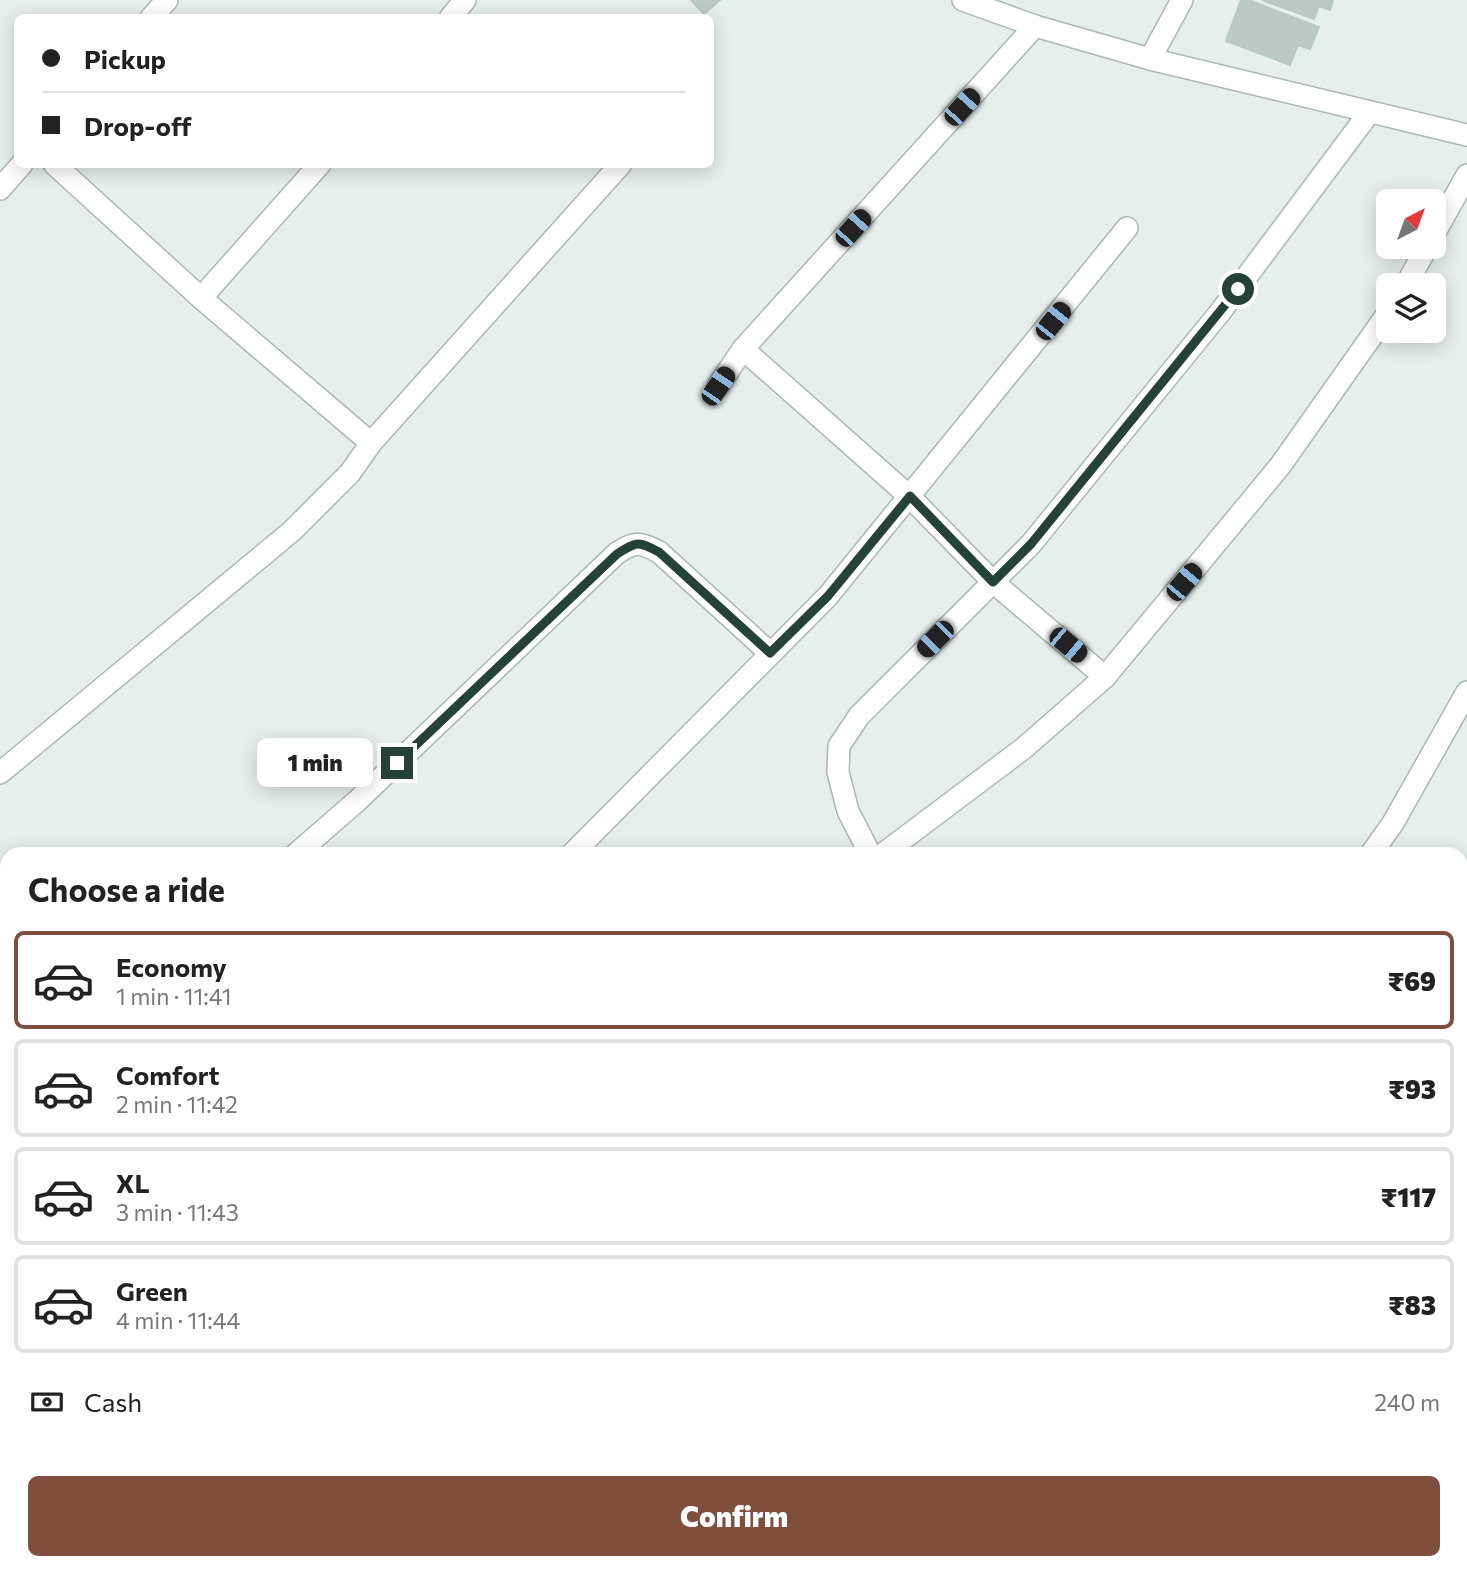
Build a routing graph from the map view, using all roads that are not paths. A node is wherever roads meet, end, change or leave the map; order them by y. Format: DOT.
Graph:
graph roads {
  1 [pos="167,0"];
  2 [pos="465,0"];
  3 [pos="963,0"];
  4 [pos="1182,0"];
  5 [pos="155,14"];
  6 [pos="453,14"];
  7 [pos="1035,26"];
  8 [pos="1150,59"];
  9 [pos="1369,113"];
  10 [pos="1467,135"];
  11 [pos="18,168"];
  12 [pos="58,168"];
  13 [pos="316,168"];
  14 [pos="617,168"];
  15 [pos="1467,175"];
  16 [pos="0,189"];
  17 [pos="1446,213"];
  18 [pos="1127,228"];
  19 [pos="201,298"];
  20 [pos="1376,330"];
  21 [pos="743,349"];
  22 [pos="718,386"];
  23 [pos="371,443"];
  24 [pos="910,496"];
  25 [pos="993,582"];
  26 [pos="770,653"];
  27 [pos="1105,677"];
  28 [pos="1467,692"];
  29 [pos="0,773"];
  30 [pos="304,847"];
  31 [pos="579,847"];
  32 [pos="866,847"];
  33 [pos="892,847"];
  34 [pos="1376,847"];
  1 -- 5 [label="street"];
  2 -- 6 [label="street"];
  3 -- 7 [label="street"];
  4 -- 8 [label="street"];
  7 -- 8 [label="street"];
  7 -- 21 [label="street"];
  8 -- 9 [label="street"];
  9 -- 10 [label="street"];
  9 -- 25 [label="street"];
  11 -- 16 [label="street"];
  12 -- 19 [label="street"];
  13 -- 19 [label="street"];
  14 -- 23 [label="street"];
  15 -- 17 [label="street"];
  18 -- 24 [label="street"];
  19 -- 23 [label="street"];
  20 -- 27 [label="street"];
  21 -- 22 [label="street"];
  21 -- 24 [label="street"];
  23 -- 29 [label="street"];
  24 -- 25 [label="street"];
  24 -- 26 [label="street"];
  25 -- 27 [label="street"];
  25 -- 32 [label="street"];
  26 -- 30 [label="street"];
  26 -- 31 [label="street"];
  27 -- 33 [label="street"];
  28 -- 34 [label="street"];
}
